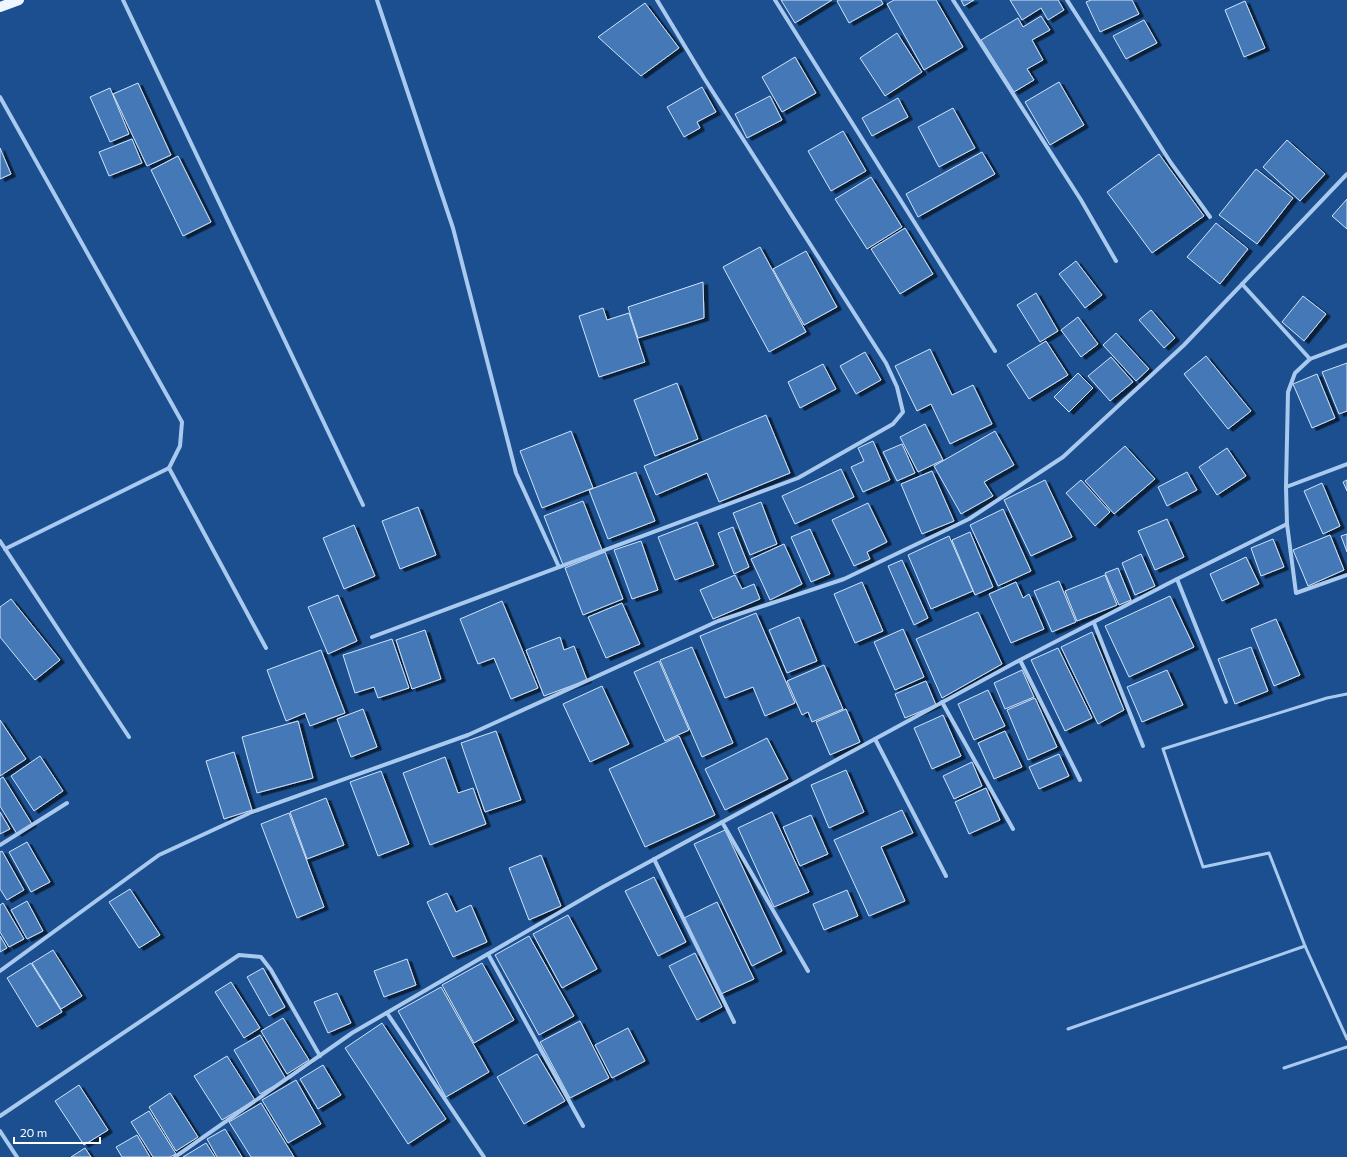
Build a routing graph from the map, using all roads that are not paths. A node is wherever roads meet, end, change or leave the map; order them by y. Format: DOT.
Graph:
graph roads {
  1 [pos="19,0"];
  2 [pos="123,0"];
  3 [pos="377,0"];
  4 [pos="657,0"];
  5 [pos="775,0"];
  6 [pos="953,0"];
  7 [pos="1067,0"];
  8 [pos="0,7"];
  9 [pos="0,97"];
  10 [pos="1347,174"];
  11 [pos="1210,217"];
  12 [pos="1116,261"];
  13 [pos="1242,284"];
  14 [pos="1347,345"];
  15 [pos="995,351"];
  16 [pos="1310,360"];
  17 [pos="1347,464"];
  18 [pos="169,468"];
  19 [pos="1286,487"];
  20 [pos="363,505"];
  21 [pos="1287,524"];
  22 [pos="0,541"];
  23 [pos="5,549"];
  24 [pos="559,567"];
  25 [pos="1347,575"];
  26 [pos="1177,579"];
  27 [pos="1094,622"];
  28 [pos="372,637"];
  29 [pos="266,648"];
  30 [pos="1020,660"];
  31 [pos="1347,694"];
  32 [pos="942,702"];
  33 [pos="1226,702"];
  34 [pos="129,738"];
  35 [pos="875,738"];
  36 [pos="1143,746"];
  37 [pos="1080,780"];
  38 [pos="67,803"];
  39 [pos="722,822"];
  40 [pos="1013,829"];
  41 [pos="0,846"];
  42 [pos="654,859"];
  43 [pos="946,876"];
  44 [pos="1305,946"];
  45 [pos="488,954"];
  46 [pos="808,971"];
  47 [pos="0,972"];
  48 [pos="387,1013"];
  49 [pos="734,1022"];
  50 [pos="1068,1029"];
  51 [pos="1347,1039"];
  52 [pos="1347,1046"];
  53 [pos="320,1056"];
  54 [pos="1284,1068"];
  55 [pos="0,1116"];
  56 [pos="583,1126"];
  57 [pos="0,1131"];
  58 [pos="17,1157"];
  59 [pos="175,1157"];
  60 [pos="484,1157"];
  1 -- 8 [label="main road"];
  2 -- 20 [label="street"];
  3 -- 24 [label="street"];
  4 -- 24 [label="street"];
  5 -- 15 [label="street"];
  6 -- 12 [label="street"];
  7 -- 11 [label="street"];
  9 -- 18 [label="street"];
  10 -- 13 [label="street"];
  13 -- 16 [label="street"];
  13 -- 47 [label="street"];
  14 -- 16 [label="street"];
  16 -- 19 [label="street"];
  17 -- 19 [label="street"];
  18 -- 23 [label="street"];
  18 -- 29 [label="street"];
  19 -- 21 [label="street"];
  21 -- 25 [label="street"];
  21 -- 26 [label="street"];
  22 -- 23 [label="street"];
  23 -- 34 [label="street"];
  24 -- 28 [label="street"];
  26 -- 27 [label="street"];
  26 -- 33 [label="street"];
  27 -- 30 [label="street"];
  27 -- 36 [label="street"];
  30 -- 32 [label="street"];
  30 -- 37 [label="street"];
  31 -- 44 [label="lane"];
  32 -- 35 [label="street"];
  32 -- 40 [label="street"];
  35 -- 39 [label="street"];
  35 -- 43 [label="street"];
  38 -- 41 [label="street"];
  39 -- 42 [label="street"];
  39 -- 46 [label="street"];
  42 -- 45 [label="street"];
  42 -- 49 [label="street"];
  44 -- 50 [label="lane"];
  44 -- 51 [label="lane"];
  45 -- 48 [label="street"];
  45 -- 56 [label="street"];
  48 -- 53 [label="street"];
  48 -- 60 [label="street"];
  52 -- 54 [label="lane"];
  53 -- 55 [label="street"];
  53 -- 59 [label="street"];
  57 -- 58 [label="street"];
}
